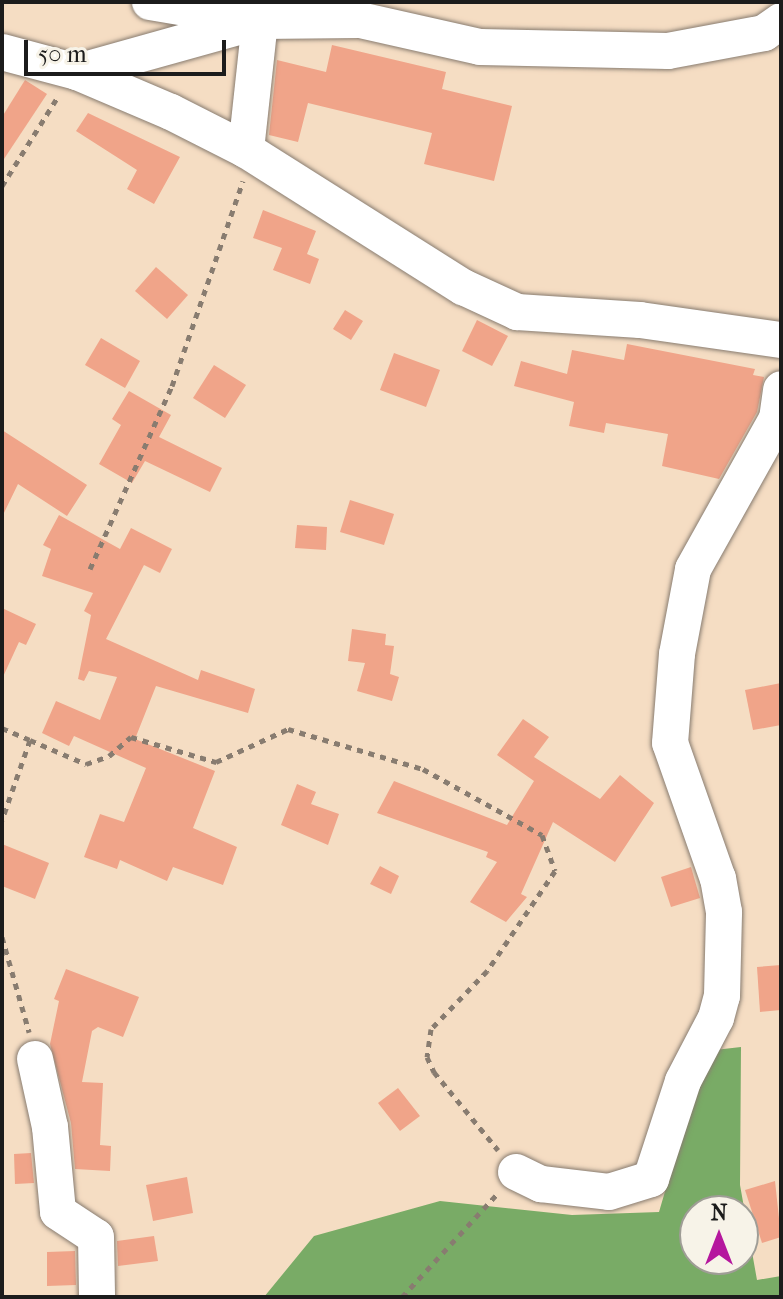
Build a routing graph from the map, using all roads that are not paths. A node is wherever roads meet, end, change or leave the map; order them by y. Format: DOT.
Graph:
graph roads {
  1 [pos="150,2"];
  2 [pos="204,2"];
  3 [pos="260,21"];
  4 [pos="781,21"];
  5 [pos="2,52"];
  6 [pos="77,72"];
  7 [pos="250,152"];
  8 [pos="781,340"];
  9 [pos="781,389"];
  10 [pos="35,1059"];
  11 [pos="516,1172"];
  12 [pos="97,1297"];
  1 -- 3 [label="street"];
  2 -- 3 [label="street"];
  3 -- 4 [label="street"];
  3 -- 6 [label="street"];
  3 -- 7 [label="street"];
  5 -- 6 [label="street"];
  6 -- 7 [label="street"];
  7 -- 8 [label="street"];
  9 -- 11 [label="street"];
  10 -- 12 [label="street"];
}
